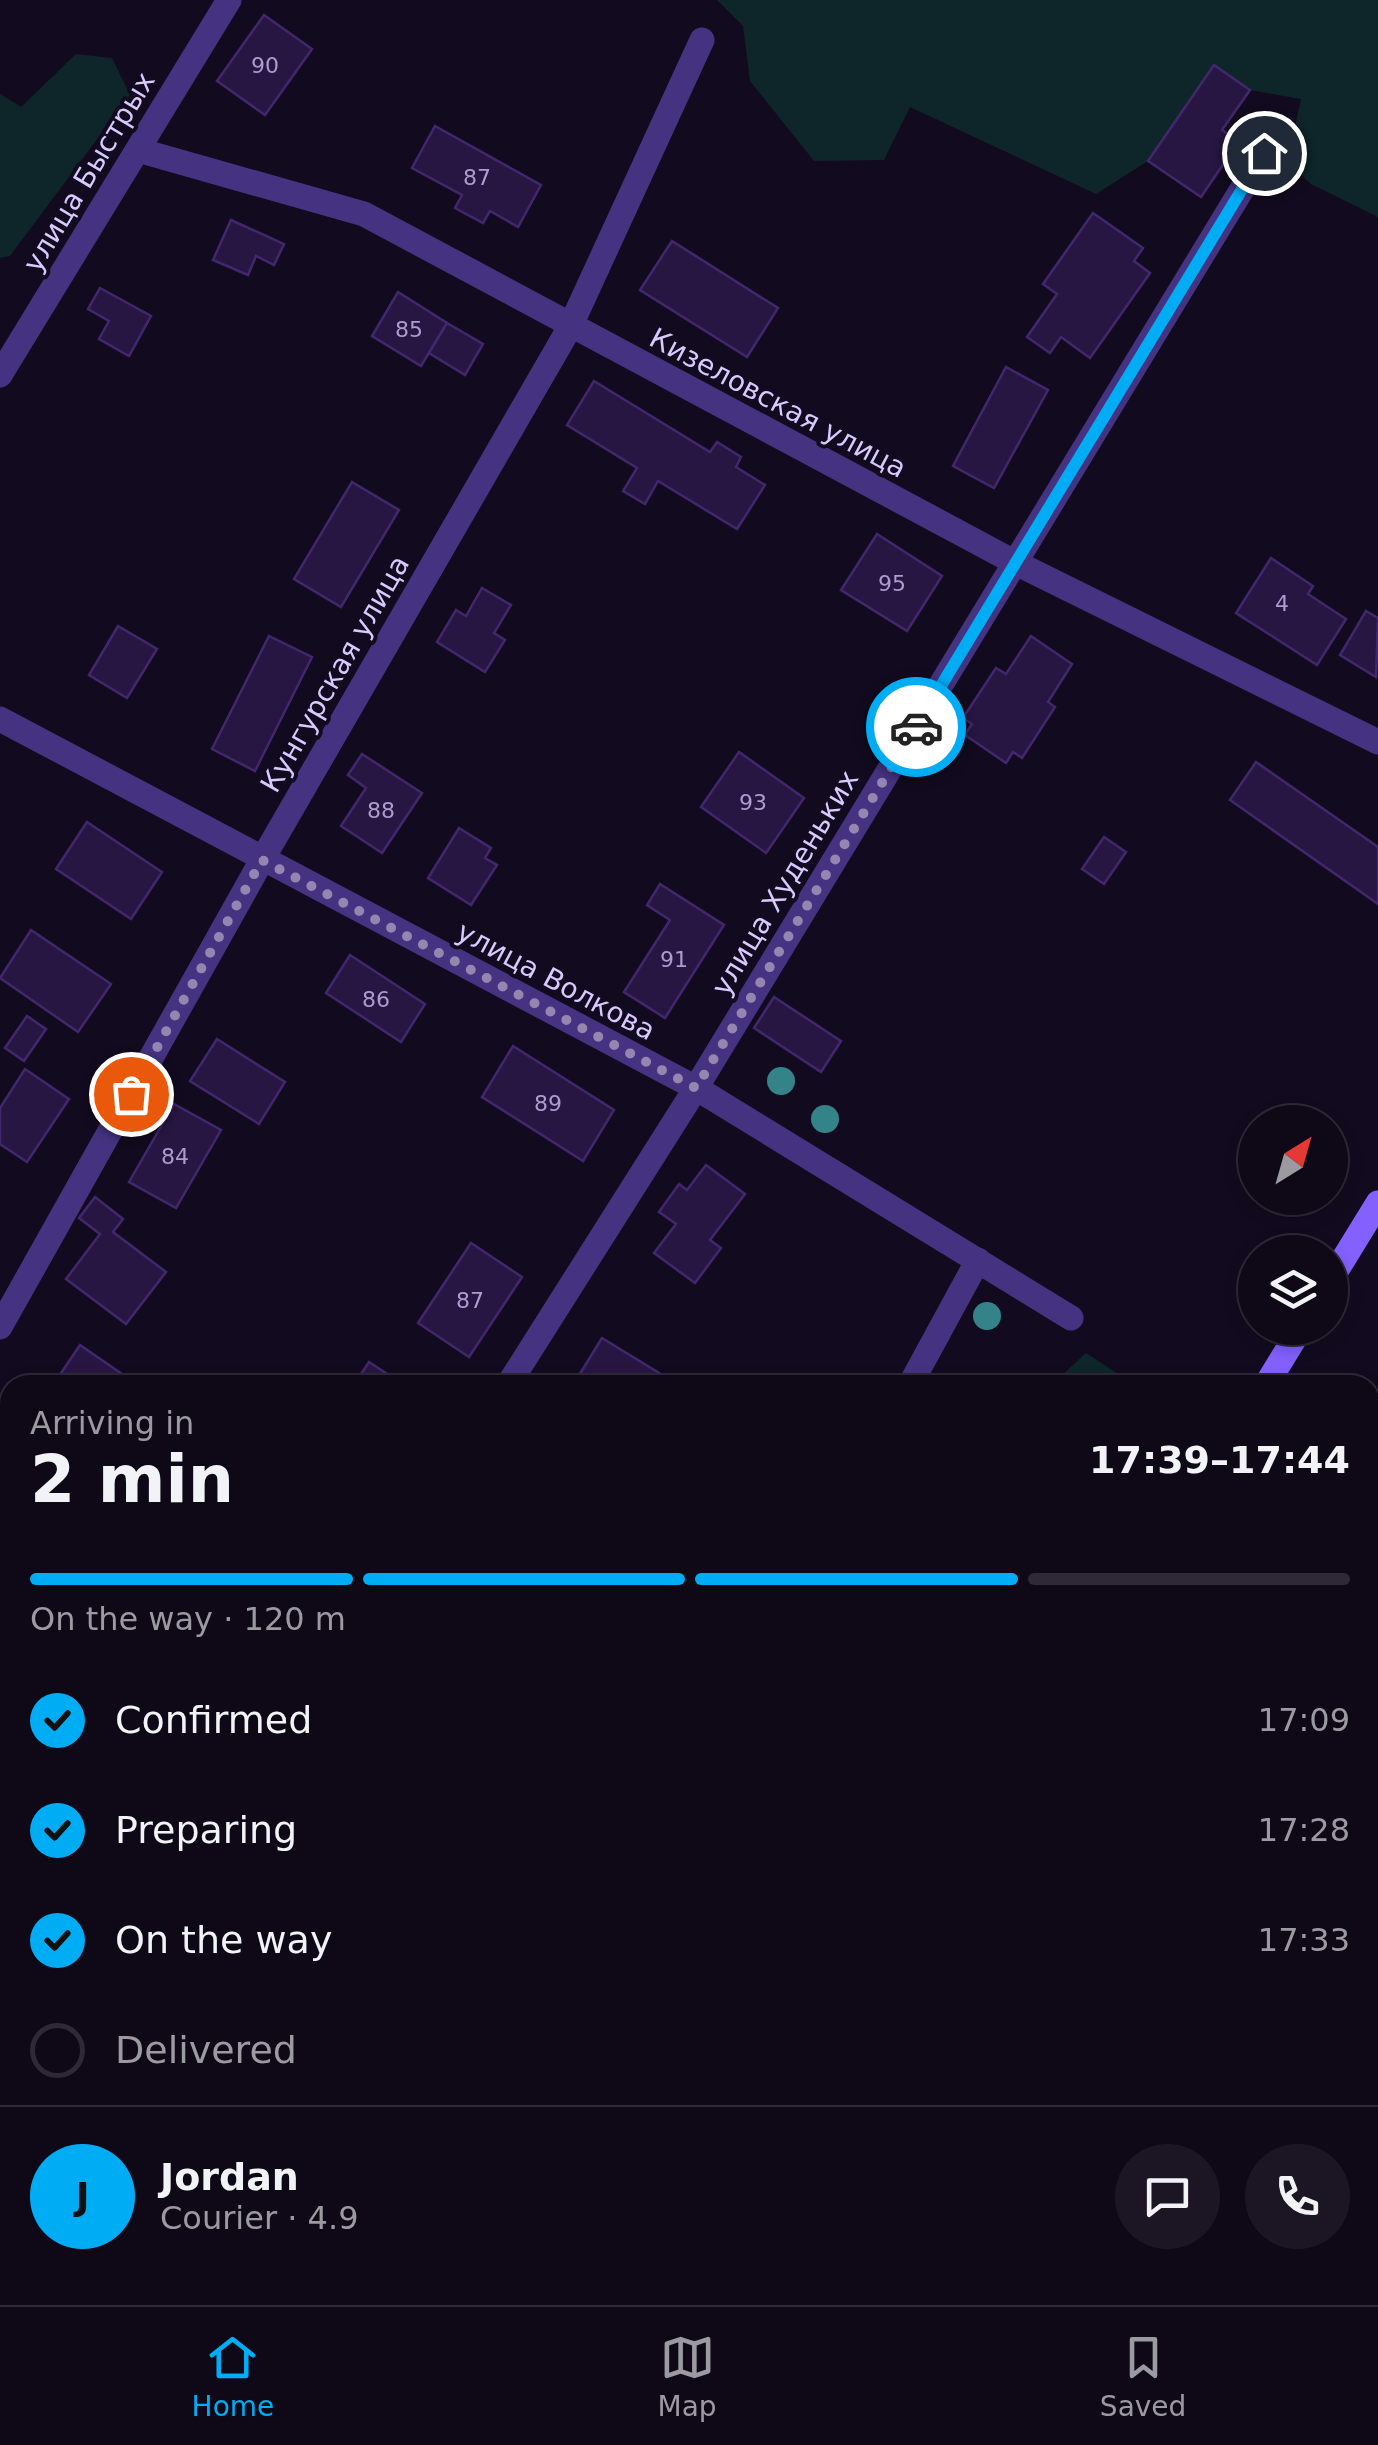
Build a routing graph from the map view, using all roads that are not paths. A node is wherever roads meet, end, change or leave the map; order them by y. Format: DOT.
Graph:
graph roads {
  1 [pos="229,0"];
  2 [pos="702,40"];
  3 [pos="138,150"];
  4 [pos="1264,153"];
  5 [pos="570,327"];
  6 [pos="0,375"];
  7 [pos="1016,563"];
  8 [pos="0,719"];
  9 [pos="1378,742"];
  10 [pos="262,860"];
  11 [pos="696,1088"];
  12 [pos="1378,1203"];
  13 [pos="1348,1252"];
  14 [pos="978,1260"];
  15 [pos="1071,1318"];
  16 [pos="0,1327"];
  17 [pos="1291,1345"];
  18 [pos="514,1375"];
  19 [pos="915,1375"];
  20 [pos="1272,1375"];
  1 -- 3 [label="street, улица Быстрых"];
  2 -- 5 [label="street, Кунгурская улица"];
  3 -- 5 [label="street, Кизеловская улица"];
  3 -- 6 [label="street, улица Быстрых"];
  4 -- 7 [label="street, улица Худеньких"];
  5 -- 7 [label="street, Кизеловская улица"];
  5 -- 10 [label="street, Кунгурская улица"];
  7 -- 9 [label="street, Кизеловская улица"];
  7 -- 11 [label="street, улица Худеньких"];
  8 -- 10 [label="street, улица Волкова"];
  10 -- 11 [label="street, улица Волкова"];
  10 -- 16 [label="street, Кунгурская улица"];
  11 -- 14 [label="street, улица Волкова"];
  11 -- 18 [label="street, улица Худеньких"];
  12 -- 13 [label="street"];
  14 -- 15 [label="street, улица Волкова"];
  14 -- 19 [label="street"];
  17 -- 20 [label="street"];
}
